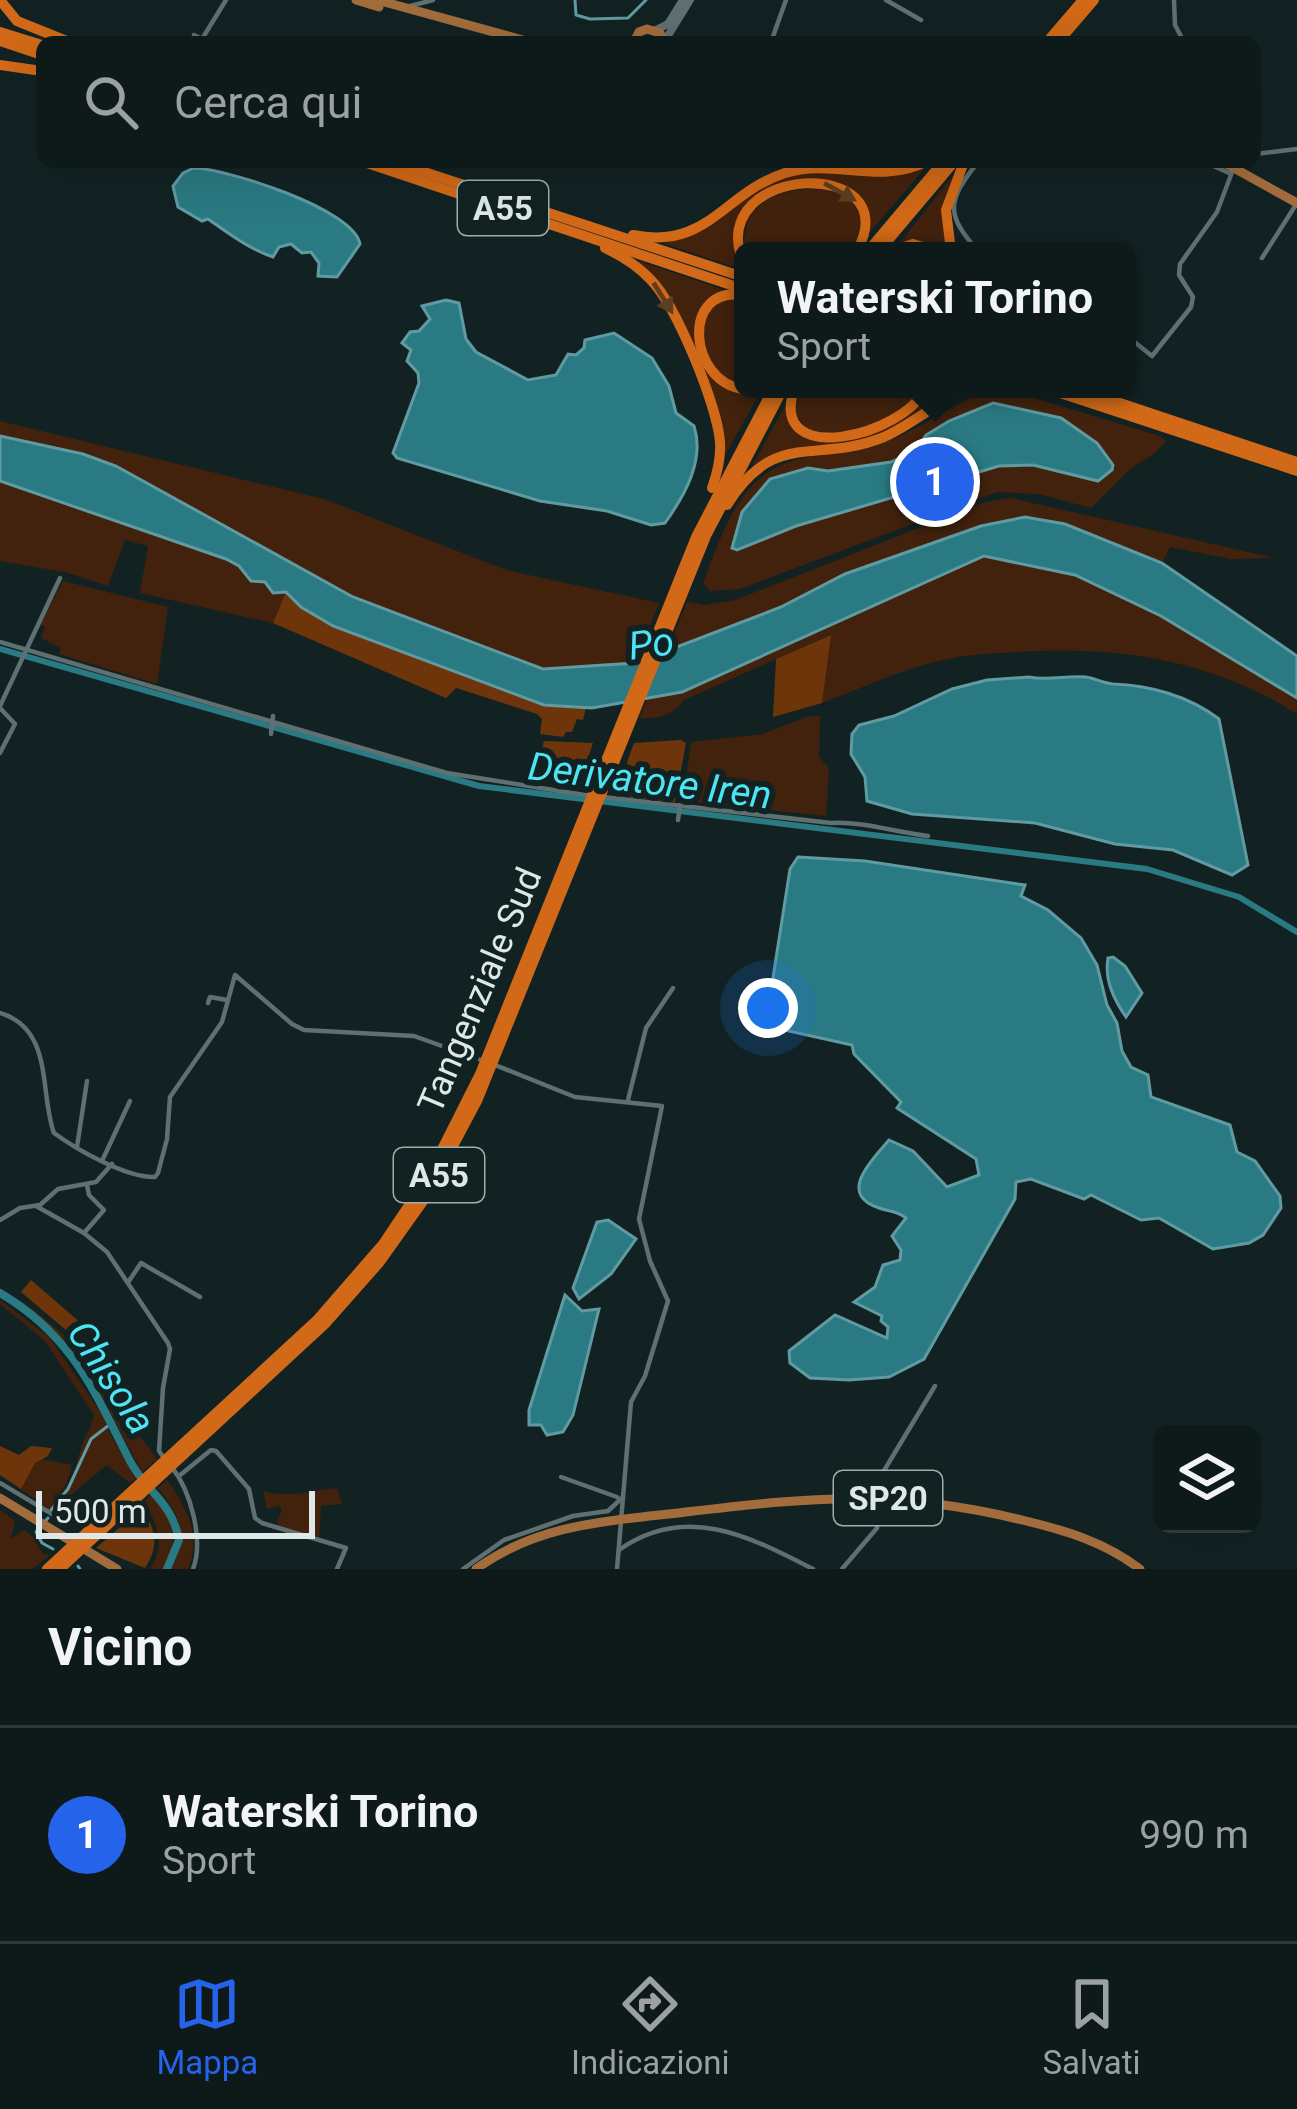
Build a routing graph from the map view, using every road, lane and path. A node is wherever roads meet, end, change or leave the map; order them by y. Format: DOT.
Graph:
graph roads {
  1 [pos="0,0"];
  2 [pos="226,0"];
  3 [pos="356,0"];
  4 [pos="377,0"];
  5 [pos="432,0"];
  6 [pos="687,0"];
  7 [pos="787,0"];
  8 [pos="886,0"];
  9 [pos="1083,0"];
  10 [pos="1094,0"];
  11 [pos="1174,0"];
  12 [pos="398,6"];
  13 [pos="919,20"];
  14 [pos="656,30"];
  15 [pos="40,36"];
  16 [pos="204,36"];
  17 [pos="480,36"];
  18 [pos="508,36"];
  19 [pos="638,36"];
  20 [pos="660,36"];
  21 [pos="667,36"];
  22 [pos="773,36"];
  23 [pos="1052,36"];
  24 [pos="1063,36"];
  25 [pos="1181,36"];
  26 [pos="0,37"];
  27 [pos="36,39"];
  28 [pos="36,52"];
  29 [pos="0,65"];
  30 [pos="36,70"];
  31 [pos="1297,149"];
  32 [pos="1261,153"];
  33 [pos="382,168"];
  34 [pos="412,168"];
  35 [pos="821,168"];
  36 [pos="841,168"];
  37 [pos="907,168"];
  38 [pos="935,168"];
  39 [pos="949,168"];
  40 [pos="962,168"];
  41 [pos="974,168"];
  42 [pos="1231,168"];
  43 [pos="1236,168"];
  44 [pos="1297,203"];
  45 [pos="584,226"];
  46 [pos="570,231"];
  47 [pos="740,242"];
  48 [pos="864,242"];
  49 [pos="870,242"];
  50 [pos="890,242"];
  51 [pos="950,242"];
  52 [pos="970,242"];
  53 [pos="1262,258"];
  54 [pos="734,274"];
  55 [pos="734,289"];
  56 [pos="734,293"];
  57 [pos="1136,343"];
  58 [pos="734,387"];
  59 [pos="767,398"];
  60 [pos="783,398"];
  61 [pos="784,398"];
  62 [pos="790,398"];
  63 [pos="920,398"];
  64 [pos="950,398"];
  65 [pos="1091,398"];
  66 [pos="1297,467"];
  67 [pos="722,513"];
  68 [pos="694,552"];
  69 [pos="60,578"];
  70 [pos="0,642"];
  71 [pos="25,647"];
  72 [pos="0,707"];
  73 [pos="274,720"];
  74 [pos="271,734"];
  75 [pos="0,753"];
  76 [pos="680,805"];
  77 [pos="678,820"];
  78 [pos="928,836"];
  79 [pos="673,988"];
  80 [pos="226,1000"];
  81 [pos="208,1003"];
  82 [pos="0,1013"];
  83 [pos="87,1081"];
  84 [pos="628,1100"];
  85 [pos="130,1101"];
  86 [pos="76,1147"];
  87 [pos="102,1161"];
  88 [pos="112,1164"];
  89 [pos="87,1185"];
  90 [pos="36,1206"];
  91 [pos="0,1220"];
  92 [pos="84,1233"];
  93 [pos="129,1281"];
  94 [pos="200,1297"];
  95 [pos="935,1386"];
  96 [pos="173,1466"];
  97 [pos="560,1477"];
  98 [pos="0,1483"];
  99 [pos="621,1497"];
  100 [pos="0,1498"];
  101 [pos="126,1502"];
  102 [pos="62,1520"];
  103 [pos="619,1550"];
  104 [pos="43,1569"];
  105 [pos="60,1569"];
  106 [pos="117,1569"];
  107 [pos="193,1569"];
  108 [pos="337,1569"];
  109 [pos="463,1569"];
  110 [pos="479,1569"];
  111 [pos="617,1569"];
  112 [pos="813,1569"];
  113 [pos="842,1569"];
  114 [pos="1140,1569"];
  1 -- 15 [label="highway"];
  2 -- 16 [label="street"];
  3 -- 17 [label="main road"];
  4 -- 12 [label="main road"];
  5 -- 12 [label="street"];
  6 -- 14 [label="street"];
  6 -- 21 [label="street"];
  7 -- 22 [label="street"];
  8 -- 13 [label="street"];
  9 -- 23 [label="highway"];
  10 -- 24 [label="highway"];
  11 -- 25 [label="street"];
  12 -- 18 [label="main road"];
  14 -- 19 [label="main road"];
  14 -- 20 [label="main road"];
  26 -- 27 [label="highway"];
  26 -- 28 [label="highway"];
  29 -- 30 [label="highway"];
  31 -- 32 [label="street"];
  33 -- 46 [label="highway, A55"];
  34 -- 45 [label="highway, A55"];
  35 -- 45 [label="highway"];
  36 -- 37 [label="highway"];
  38 -- 49 [label="highway"];
  39 -- 50 [label="highway"];
  40 -- 51 [label="highway"];
  41 -- 52 [label="street"];
  42 -- 57 [label="street"];
  43 -- 44 [label="main road"];
  44 -- 53 [label="street"];
  45 -- 54 [label="highway, A55"];
  46 -- 55 [label="highway, A55"];
  46 -- 68 [label="highway, one-way"];
  47 -- 48 [label="highway, one-way"];
  56 -- 58 [label="highway"];
  59 -- 68 [label="highway, Tangenziale Sud / A55"];
  60 -- 68 [label="highway, Tangenziale Sud / A55"];
  61 -- 67 [label="highway"];
  62 -- 63 [label="highway"];
  64 -- 67 [label="highway"];
  65 -- 66 [label="highway"];
  67 -- 68 [label="highway"];
  68 -- 96 [label="highway, Tangenziale Sud / A55"];
  69 -- 71 [label="street"];
  70 -- 71 [label="street"];
  71 -- 72 [label="street"];
  71 -- 73 [label="street"];
  72 -- 75 [label="street"];
  73 -- 74 [label="street"];
  73 -- 76 [label="street"];
  76 -- 77 [label="street"];
  76 -- 78 [label="street"];
  79 -- 84 [label="street"];
  80 -- 81 [label="street"];
  80 -- 84 [label="street"];
  80 -- 88 [label="street"];
  82 -- 86 [label="street"];
  83 -- 86 [label="street"];
  84 -- 99 [label="street"];
  85 -- 87 [label="street"];
  86 -- 87 [label="street"];
  87 -- 88 [label="street"];
  88 -- 89 [label="street"];
  89 -- 90 [label="street"];
  89 -- 92 [label="street"];
  90 -- 91 [label="street"];
  90 -- 92 [label="street"];
  92 -- 93 [label="street"];
  93 -- 94 [label="street"];
  93 -- 96 [label="street"];
  95 -- 113 [label="street"];
  96 -- 101 [label="highway, Tangenziale Sud / A55"];
  96 -- 107 [label="street"];
  96 -- 108 [label="street"];
  97 -- 99 [label="street"];
  98 -- 102 [label="street"];
  99 -- 103 [label="street"];
  99 -- 109 [label="street"];
  100 -- 106 [label="main road"];
  101 -- 104 [label="highway, Tangenziale Sud / A55"];
  101 -- 105 [label="highway, Tangenziale Sud / A55"];
  103 -- 111 [label="street"];
  103 -- 112 [label="street"];
  110 -- 114 [label="main road, SP20"];
}
